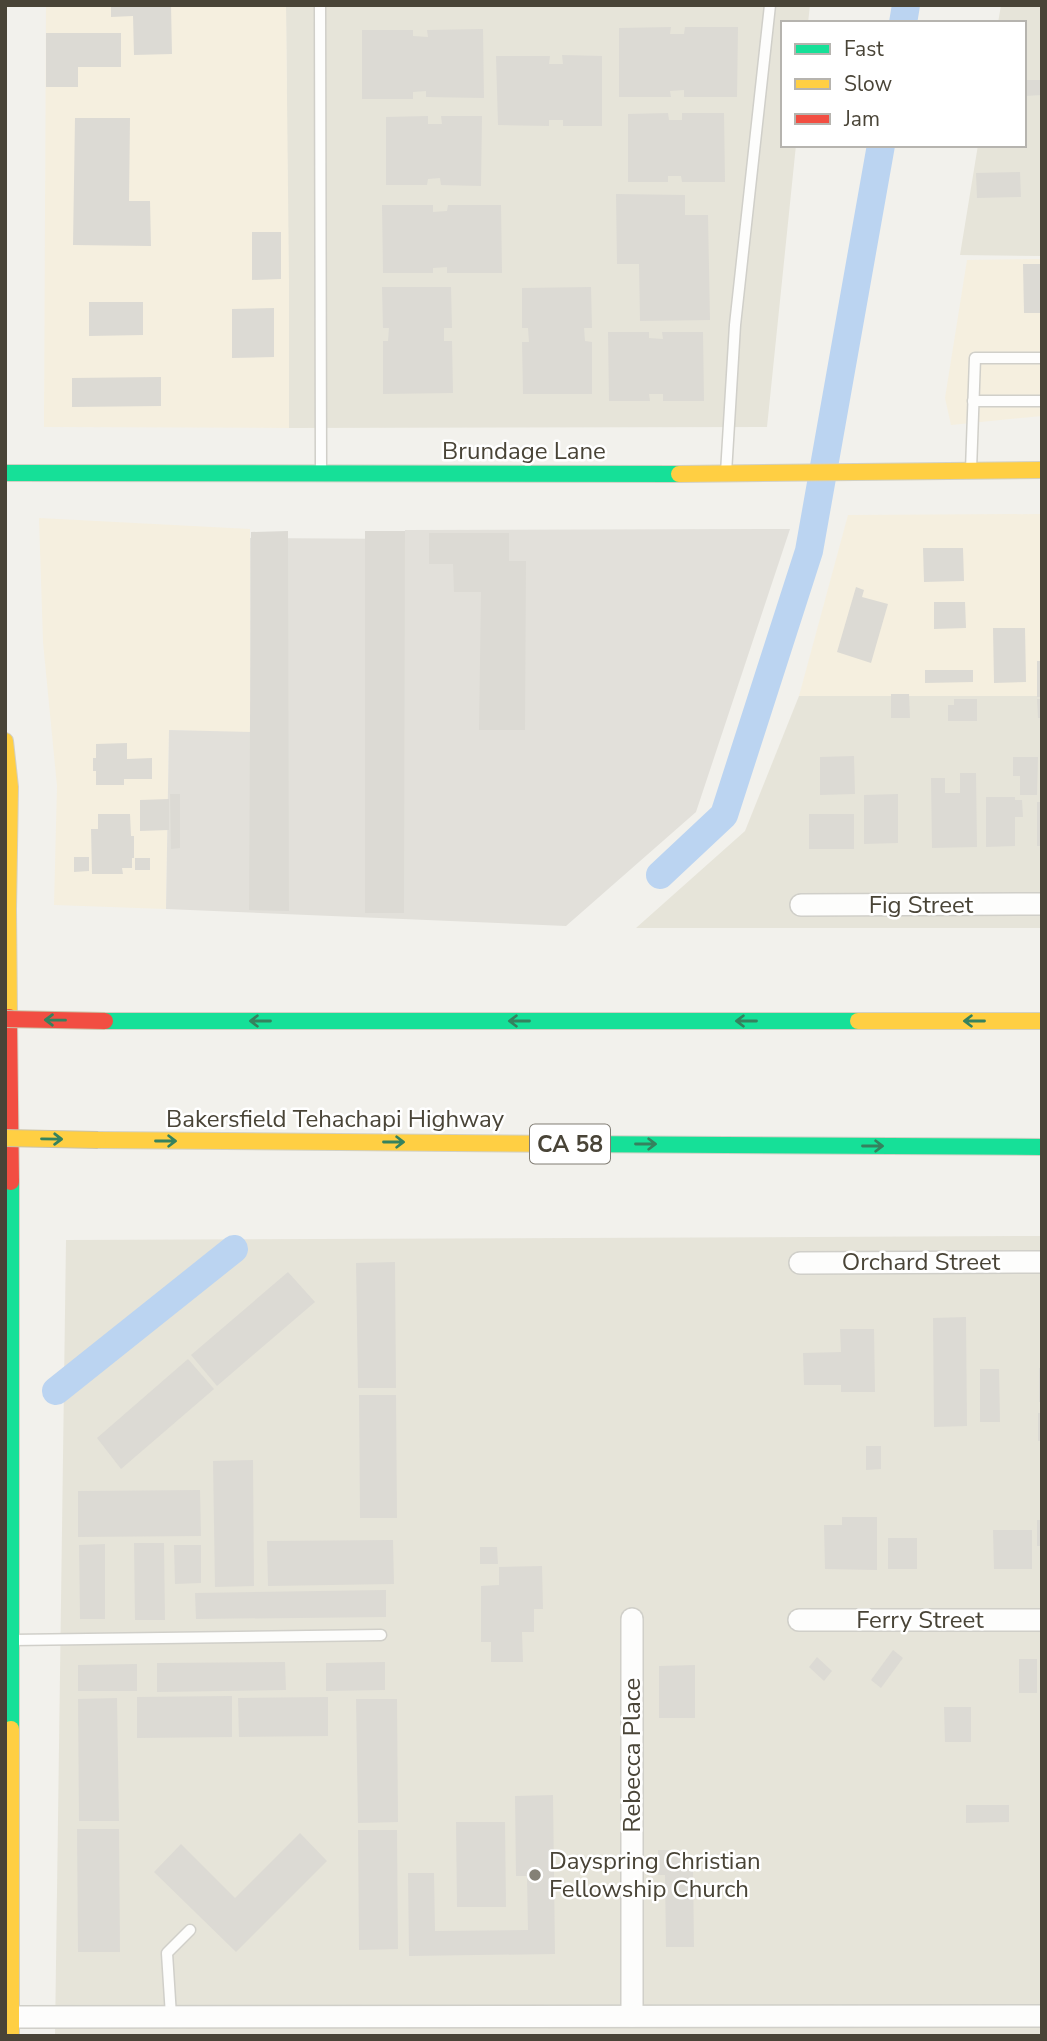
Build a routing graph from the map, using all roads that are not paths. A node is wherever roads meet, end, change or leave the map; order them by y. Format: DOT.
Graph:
graph roads {
  1 [pos="320,5"];
  2 [pos="770,5"];
  3 [pos="1042,358"];
  4 [pos="974,401"];
  5 [pos="1042,401"];
  6 [pos="1042,470"];
  7 [pos="971,471"];
  8 [pos="5,473"];
  9 [pos="321,473"];
  10 [pos="726,474"];
  11 [pos="5,741"];
  12 [pos="1042,904"];
  13 [pos="801,905"];
  14 [pos="7,909"];
  15 [pos="5,1019"];
  16 [pos="1042,1021"];
  17 [pos="5,1138"];
  18 [pos="1042,1147"];
  19 [pos="8,1250"];
  20 [pos="1042,1262"];
  21 [pos="800,1263"];
  22 [pos="632,1619"];
  23 [pos="799,1620"];
  24 [pos="1042,1620"];
  25 [pos="381,1635"];
  26 [pos="10,1640"];
  27 [pos="190,1930"];
  28 [pos="1042,2016"];
  29 [pos="171,2017"];
  30 [pos="632,2017"];
  31 [pos="9,2023"];
  1 -- 9 [label="lane"];
  2 -- 10 [label="lane"];
  3 -- 4 [label="lane"];
  4 -- 5 [label="lane"];
  4 -- 7 [label="lane"];
  6 -- 7 [label="main road, Brundage Lane"];
  7 -- 10 [label="main road, Brundage Lane"];
  8 -- 9 [label="main road, Brundage Lane"];
  9 -- 10 [label="main road, Brundage Lane"];
  11 -- 14 [label="main road"];
  12 -- 13 [label="street, Fig Street"];
  14 -- 19 [label="main road"];
  16 -- 15 [label="main road, one-way, bridge"];
  17 -- 18 [label="main road, Bakersfield Tehachapi Highway / CA 58, one-way, bridge"];
  19 -- 26 [label="main road"];
  20 -- 21 [label="street, Orchard Street"];
  22 -- 30 [label="street, Rebecca Place"];
  23 -- 24 [label="street, Ferry Street"];
  25 -- 26 [label="lane"];
  26 -- 31 [label="main road"];
  27 -- 29 [label="lane"];
  28 -- 30 [label="street"];
  29 -- 30 [label="street"];
  29 -- 31 [label="street"];
}
